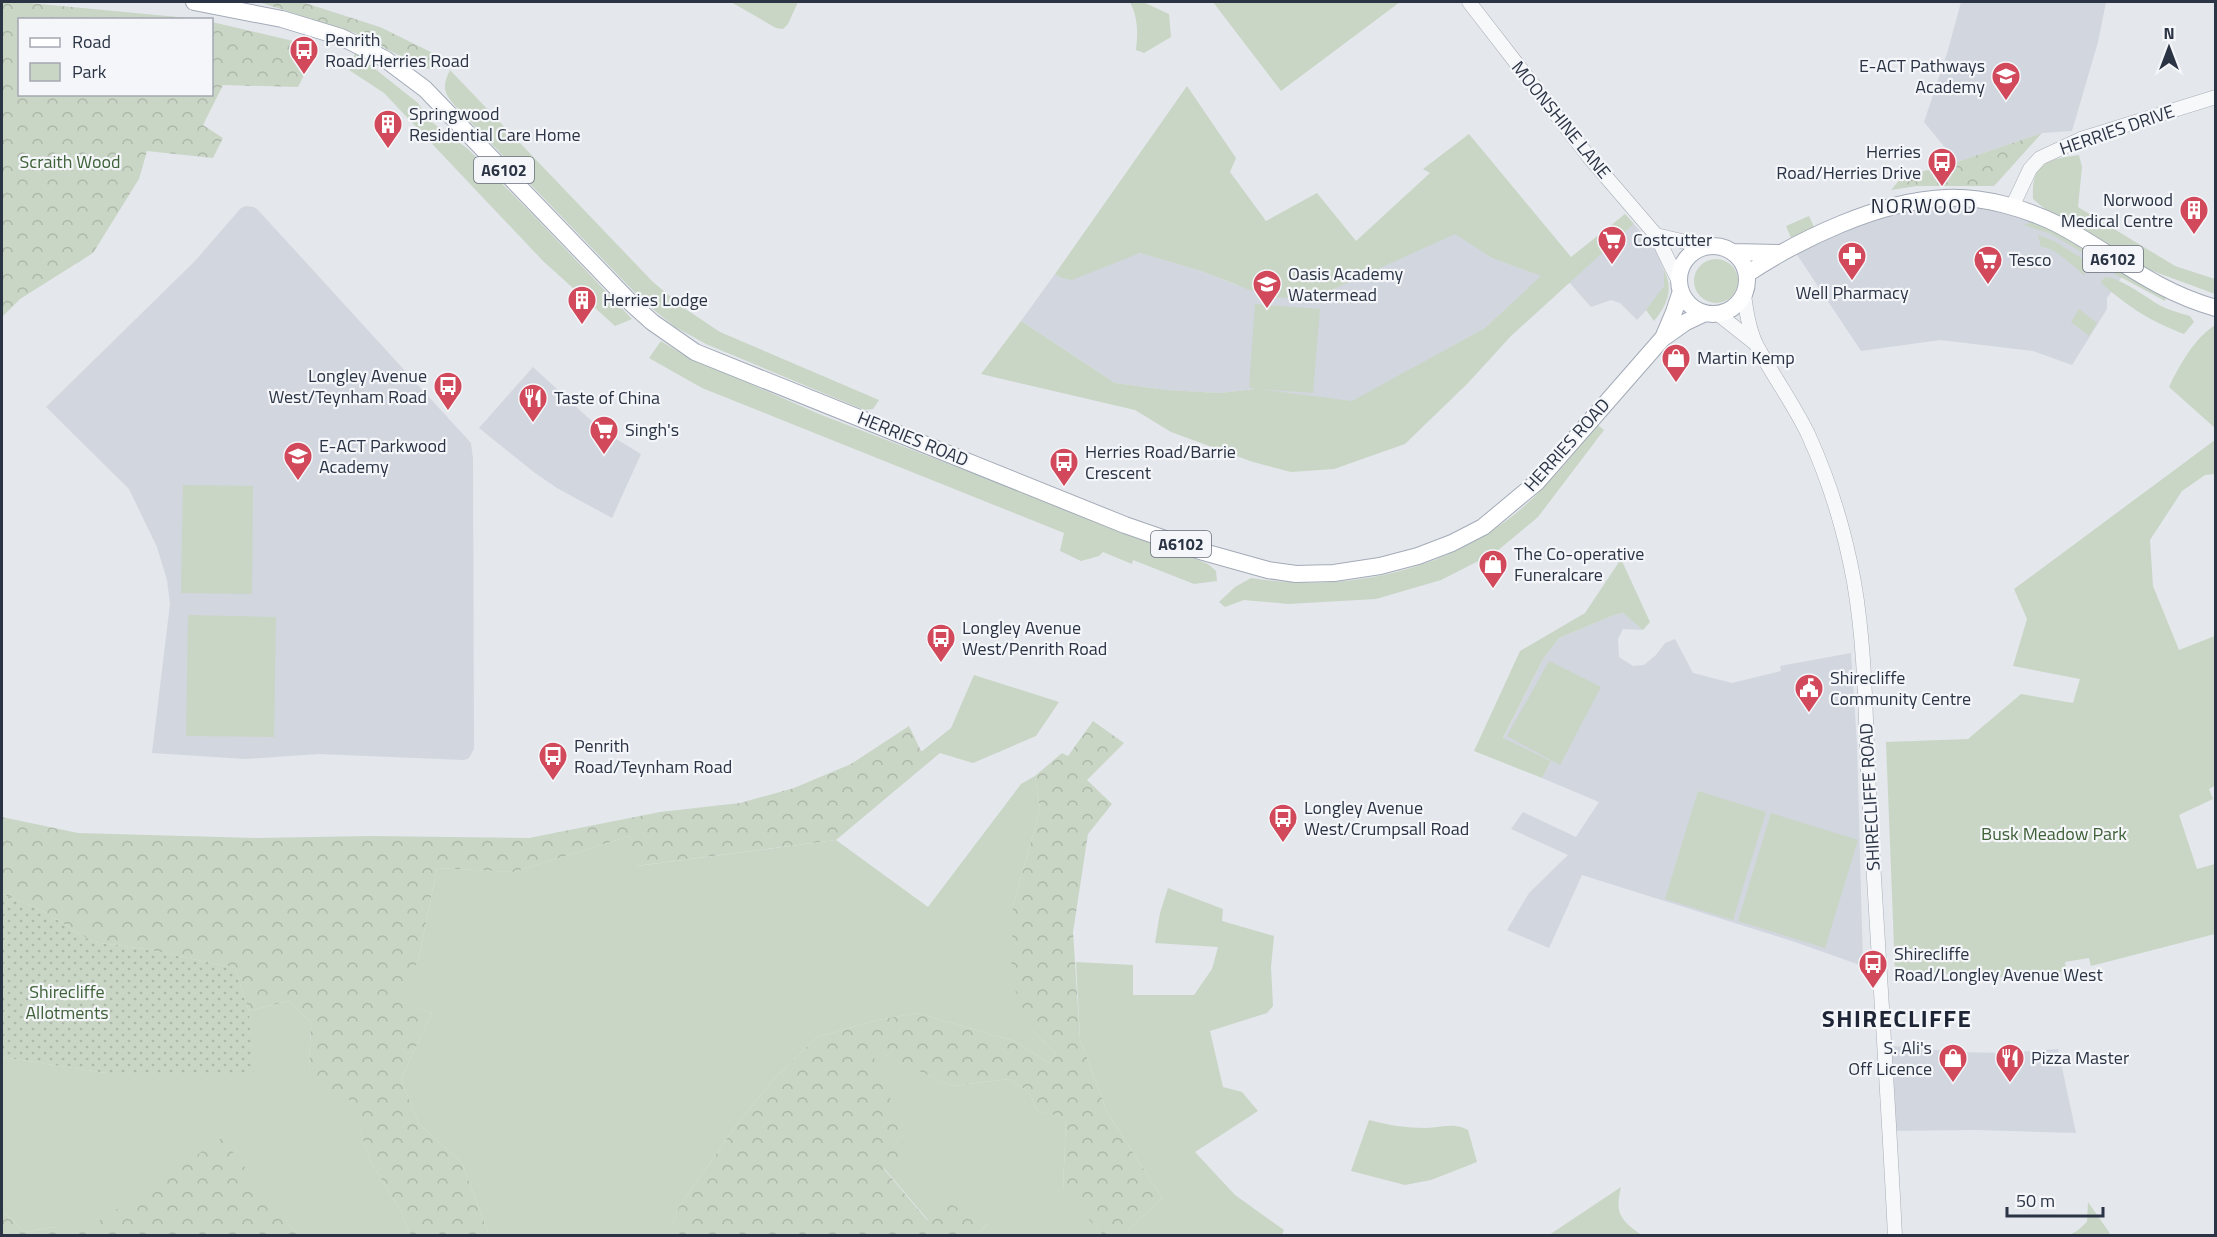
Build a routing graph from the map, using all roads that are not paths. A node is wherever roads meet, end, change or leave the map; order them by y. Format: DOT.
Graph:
graph roads {
  1 [pos="194,2"];
  2 [pos="1469,2"];
  3 [pos="2216,98"];
  4 [pos="2012,207"];
  5 [pos="1656,235"];
  6 [pos="1707,247"];
  7 [pos="1732,252"];
  8 [pos="1779,253"];
  9 [pos="1747,274"];
  10 [pos="1680,286"];
  11 [pos="1744,294"];
  12 [pos="2216,308"];
  13 [pos="1712,314"];
  14 [pos="1662,339"];
  15 [pos="1756,344"];
  16 [pos="1894,1236"];
  1 -- 14 [label="main road, HERRIES ROAD / A6102"];
  2 -- 5 [label="street, MOONSHINE LANE"];
  3 -- 4 [label="street, HERRIES DRIVE"];
  4 -- 8 [label="main road, A6102"];
  4 -- 12 [label="main road, A6102"];
  5 -- 6 [label="street"];
  5 -- 10 [label="street, MOONSHINE LANE"];
  6 -- 7 [label="main road, A6102"];
  6 -- 10 [label="main road, A6102"];
  7 -- 8 [label="main road, A6102"];
  7 -- 9 [label="main road"];
  8 -- 9 [label="main road, A6102"];
  9 -- 11 [label="main road"];
  10 -- 13 [label="main road"];
  10 -- 14 [label="main road, A6102"];
  11 -- 13 [label="main road, A6102"];
  11 -- 15 [label="street, SHIRECLIFFE ROAD"];
  13 -- 14 [label="main road, A6102"];
  13 -- 15 [label="street, SHIRECLIFFE ROAD"];
  15 -- 16 [label="street, SHIRECLIFFE ROAD"];
}
